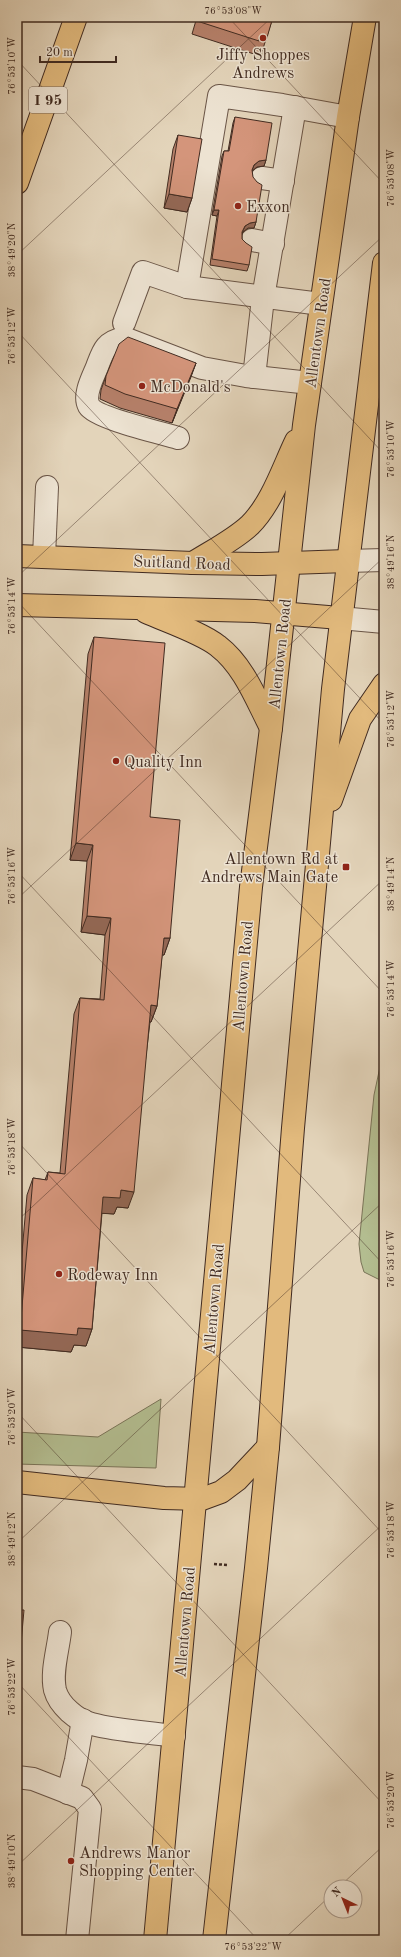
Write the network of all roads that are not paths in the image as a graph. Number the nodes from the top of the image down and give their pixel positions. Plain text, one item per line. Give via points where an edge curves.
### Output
1 (76, 17) edge
2 (366, 17) edge
3 (295, 108) junction
4 (348, 117) junction
5 (262, 178) dead end
6 (283, 181) junction
7 (17, 182) edge
8 (384, 263) edge
9 (187, 287) junction
10 (380, 287) junction
11 (263, 298) junction
12 (321, 304) junction
13 (384, 318) edge
14 (124, 323) dead end
15 (250, 376) junction
16 (310, 383) junction
17 (304, 425) junction
18 (178, 438) dead end
19 (47, 487) dead end
20 (17, 556) edge
21 (44, 557) junction
22 (384, 560) edge
23 (347, 561) junction
24 (193, 563) junction
25 (289, 563) junction
26 (17, 605) edge
27 (138, 608) junction
28 (284, 613) junction
29 (340, 618) junction
30 (384, 622) edge
31 (384, 684) edge
32 (271, 728) junction
33 (320, 831) junction
34 (268, 1447) junction
35 (17, 1482) edge
36 (194, 1500) junction
37 (60, 1632) dead end
38 (83, 1720) junction
39 (174, 1736) junction
40 (17, 1777) edge
41 (68, 1793) junction
42 (77, 1940) edge
43 (156, 1940) edge
44 (214, 1940) edge

1 - 7 main road, I 95
2 - 4 main road, Allentown Road
3 - 4 street
3 - 6 street
3 - 9 street via 219,96 216,172 206,232
4 - 12 main road, Allentown Road
5 - 6 street
6 - 11 street via 262,242
8 - 10 main road
9 - 11 street
9 - 14 street via 143,272
10 - 13 main road
10 - 23 main road
11 - 12 street
11 - 15 street
12 - 16 main road, Allentown Road
15 - 16 street
15 - 18 street via 202,368 124,338 114,340 106,346 87,397 89,406 113,418
16 - 17 main road, Allentown Road
17 - 24 main road via 259,515 250,525
17 - 25 main road, Allentown Road
19 - 21 street
20 - 21 main road, Suitland Road
21 - 24 main road, Suitland Road
22 - 23 street
23 - 25 main road, Suitland Road
23 - 29 main road
24 - 25 main road, Suitland Road
25 - 28 main road, Allentown Road
26 - 27 main road
27 - 28 main road
27 - 32 main road via 205,638 230,656 240,668
28 - 29 main road
28 - 32 main road, Allentown Road
29 - 30 street
29 - 33 main road
31 - 33 main road via 360,719
32 - 36 main road, Allentown Road via 250,895
33 - 34 main road
34 - 36 main road via 241,1476 221,1492
34 - 44 main road
35 - 36 main road
36 - 39 main road, Allentown Road
37 - 38 street via 54,1679 56,1691 61,1702
38 - 39 street via 91,1724
38 - 41 street
39 - 43 main road, Allentown Road
40 - 41 street via 33,1779
41 - 42 street via 82,1798 90,1809

